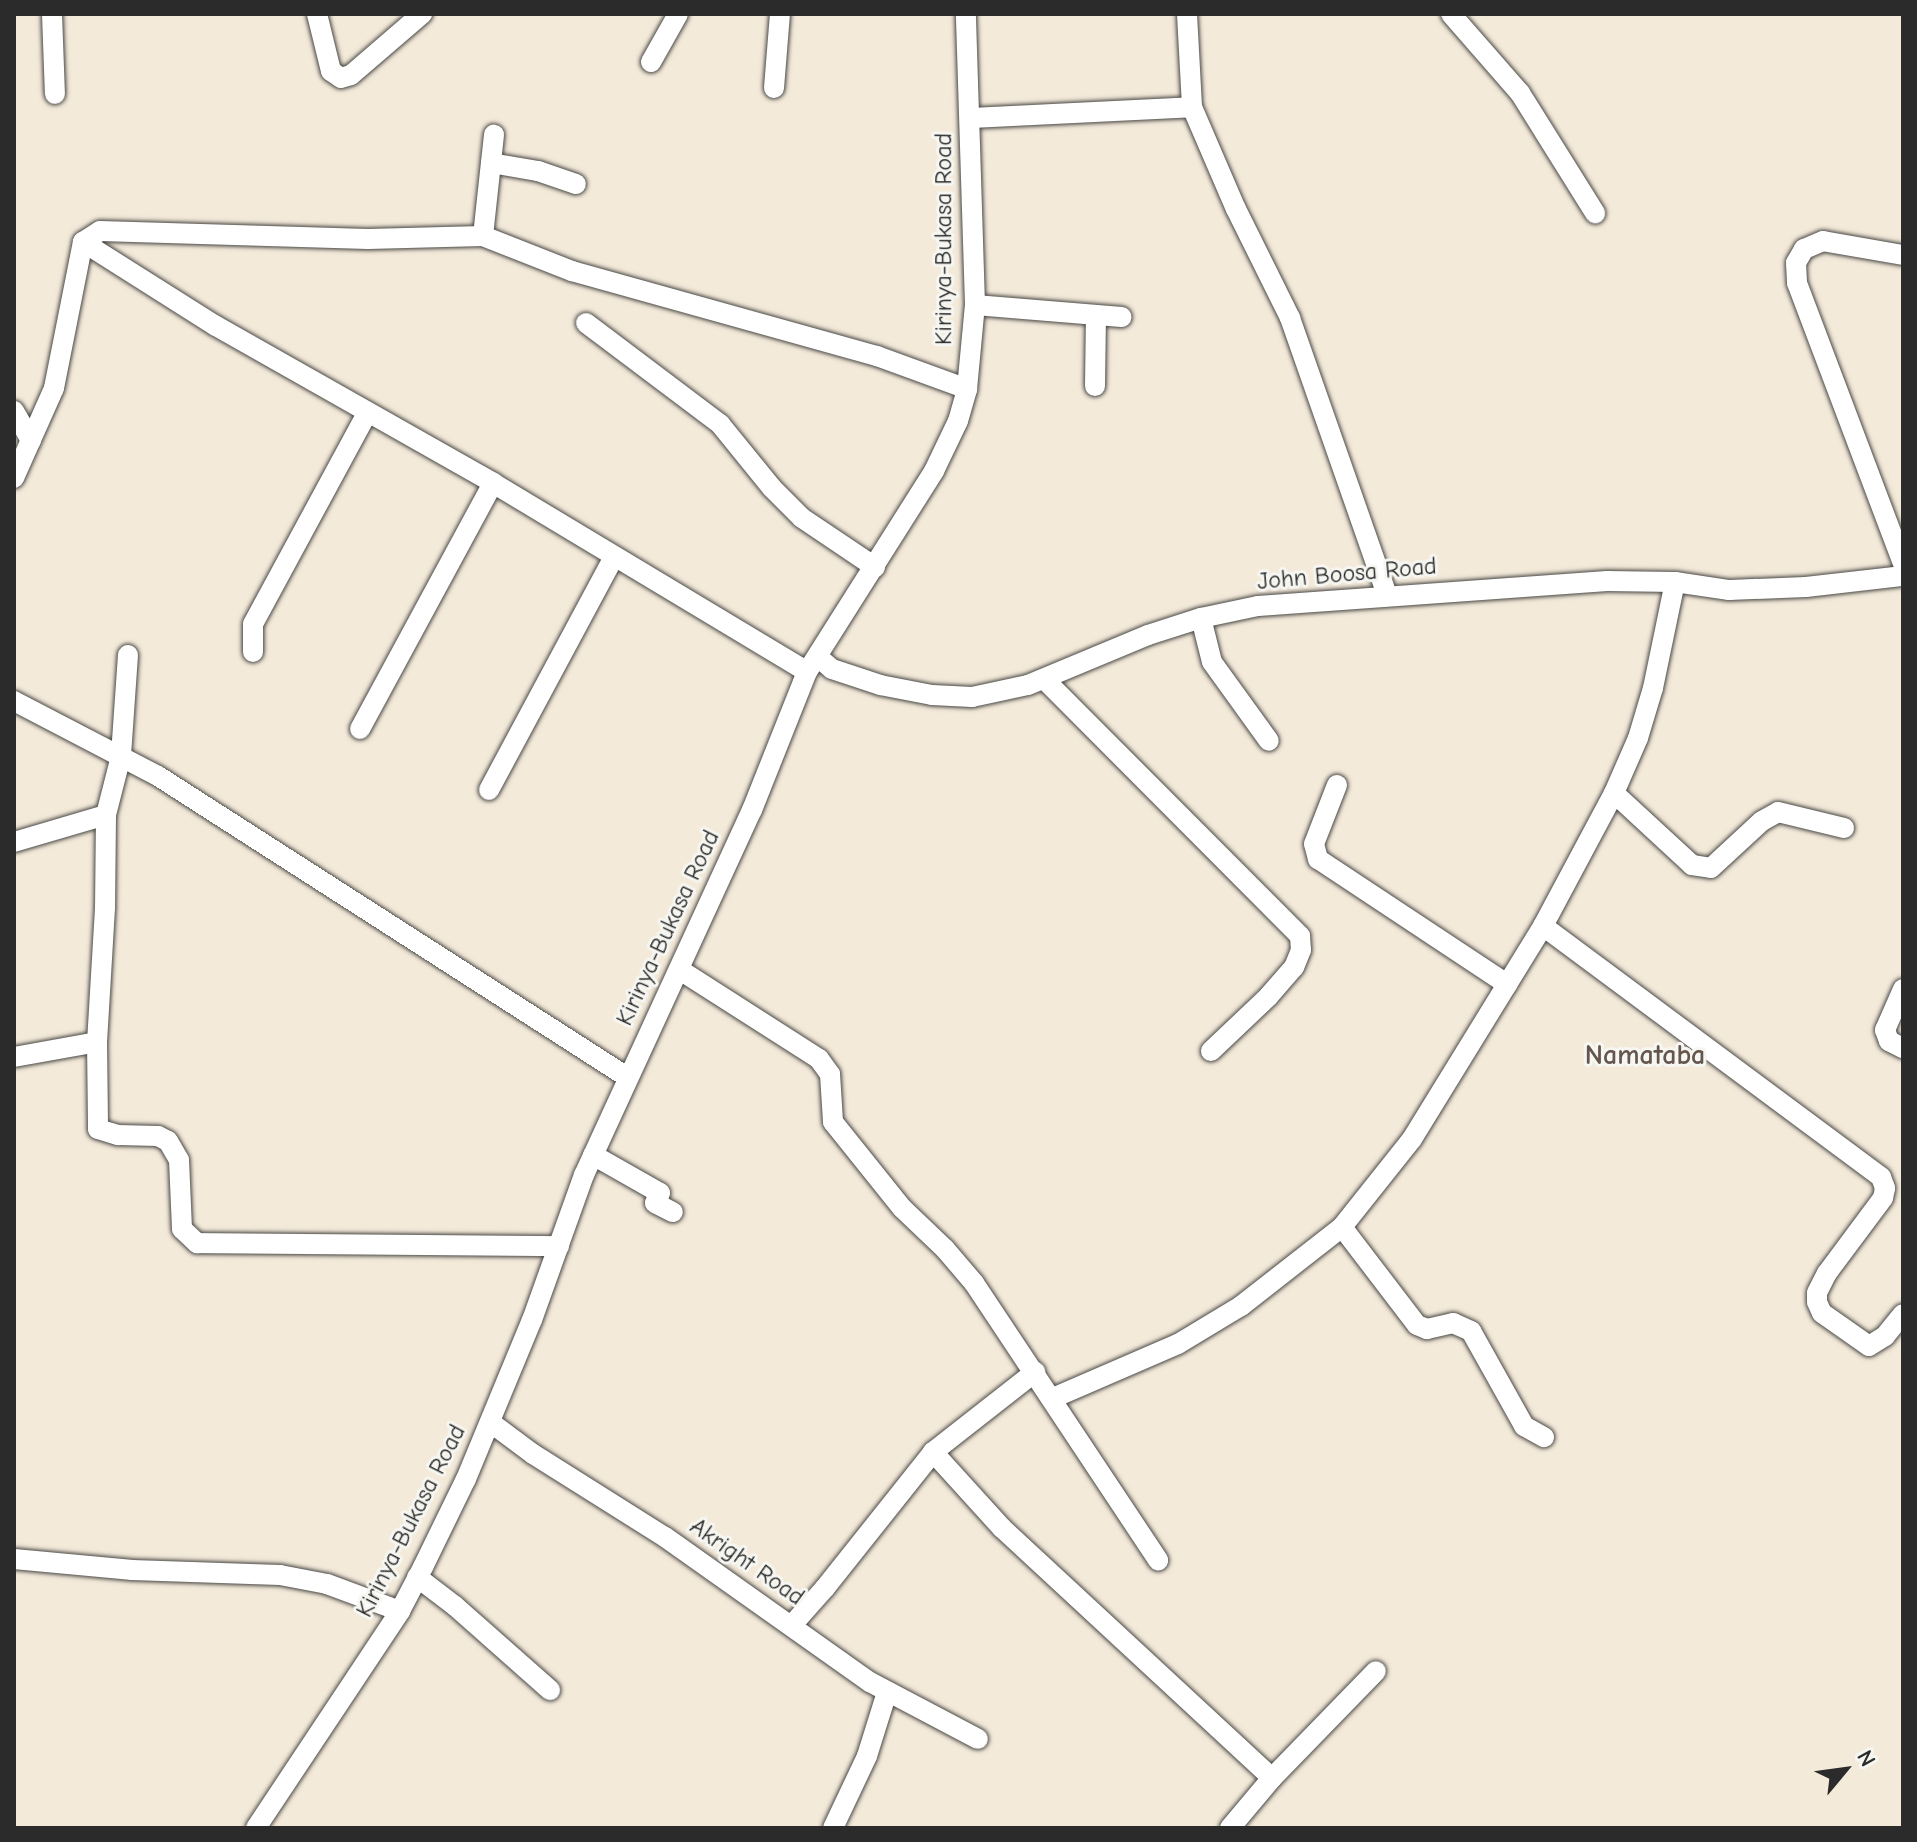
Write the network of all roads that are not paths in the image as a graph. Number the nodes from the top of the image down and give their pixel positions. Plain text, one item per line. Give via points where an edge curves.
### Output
1 (52, 14) edge
2 (317, 14) edge
3 (422, 14) edge
4 (678, 14) edge
5 (780, 14) edge
6 (966, 14) edge
7 (1187, 14) edge
8 (1451, 14) edge
9 (651, 62) dead end
10 (774, 88) dead end
11 (55, 94) dead end
12 (1192, 107) junction
13 (971, 118) junction
14 (494, 135) dead end
15 (491, 163) junction
16 (576, 184) dead end
17 (1595, 213) dead end
18 (490, 233) junction
19 (83, 242) junction
20 (1903, 255) edge
21 (975, 305) junction
22 (1096, 315) junction
23 (1122, 317) dead end
24 (586, 323) dead end
25 (330, 380) dead end
26 (970, 382) junction
27 (1095, 386) dead end
28 (14, 411) edge
29 (367, 413) junction
30 (31, 441) junction
31 (14, 478) edge
32 (493, 483) junction
33 (614, 557) junction
34 (1903, 563) edge
35 (875, 567) junction
36 (1903, 576) edge
37 (1477, 582) dead end
38 (1675, 582) junction
39 (1387, 595) junction
40 (1201, 618) junction
41 (253, 652) dead end
42 (128, 655) dead end
43 (814, 662) junction
44 (1044, 679) junction
45 (14, 701) edge
46 (360, 729) dead end
47 (1269, 741) dead end
48 (121, 756) junction
49 (1337, 785) dead end
50 (489, 790) dead end
51 (1614, 793) junction
52 (106, 815) junction
53 (1844, 828) dead end
54 (14, 842) edge
55 (1543, 926) junction
56 (680, 970) junction
57 (1507, 984) junction
58 (1903, 989) edge
59 (97, 1042) junction
60 (1903, 1048) edge
61 (1211, 1051) dead end
62 (14, 1057) edge
63 (627, 1077) junction
64 (593, 1155) junction
65 (673, 1212) dead end
66 (1342, 1227) junction
67 (559, 1246) junction
68 (1903, 1314) edge
69 (1035, 1372) junction
70 (1053, 1398) junction
71 (490, 1422) junction
72 (1544, 1437) dead end
73 (933, 1452) junction
74 (14, 1559) edge
75 (1158, 1560) dead end
76 (417, 1577) junction
77 (400, 1611) junction
78 (792, 1625) junction
79 (1376, 1671) dead end
80 (550, 1690) dead end
81 (887, 1692) junction
82 (978, 1739) dead end
83 (1272, 1778) junction
84 (267, 1824) edge
85 (833, 1828) edge
86 (1230, 1828) edge

1 - 11 street
2 - 3 street via 331,71 341,78
4 - 9 street
5 - 10 street
6 - 13 street, Kirinya-Bukasa Road
7 - 12 street
8 - 17 street via 1520,93
12 - 13 street
12 - 39 street via 1290,318
13 - 21 street, Kirinya-Bukasa Road
14 - 15 street
15 - 16 street
15 - 18 street
18 - 19 street via 368,239 100,231
18 - 26 street via 572,271
19 - 29 street
19 - 30 street via 54,388
20 - 34 street via 1823,241 1804,249 1796,263 1797,283
21 - 22 street
21 - 26 street, Kirinya-Bukasa Road
22 - 23 street
22 - 27 street
24 - 35 street via 720,424 795,512
25 - 43 street
26 - 35 street, Kirinya-Bukasa Road via 946,450
28 - 30 street
29 - 32 street
29 - 41 street via 253,624
30 - 31 street
32 - 33 street
32 - 46 street
33 - 43 street
33 - 50 street
35 - 43 street, Kirinya-Bukasa Road
36 - 38 street, John Boosa Road via 1729,590
37 - 43 street, John Boosa Road via 1294,597 1177,614 1035,676 997,687 963,691
38 - 39 street, John Boosa Road via 1607,581
38 - 51 street via 1653,688
39 - 40 street, John Boosa Road via 1258,606
40 - 44 street, John Boosa Road
40 - 47 street via 1212,662
42 - 48 street
43 - 44 street, John Boosa Road via 880,685 932,695 1000,694
43 - 56 street, Kirinya-Bukasa Road
44 - 61 street via 1300,936 1294,967
45 - 48 street
48 - 52 street
48 - 63 street via 404,930
49 - 57 street via 1314,844 1318,859
51 - 53 street via 1692,865 1711,868 1778,812
51 - 55 street
52 - 54 street
52 - 59 street
55 - 57 street
55 - 68 street via 1881,1177 1883,1198 1827,1273 1817,1302 1822,1313 1869,1346
56 - 63 street, Kirinya-Bukasa Road
56 - 69 street via 819,1059 830,1074 833,1122 902,1208 974,1283
57 - 66 street via 1412,1139
58 - 60 street via 1885,1030 1889,1041
59 - 62 street
59 - 67 street via 95,1124 105,1133 168,1141 179,1160 182,1229 197,1243
63 - 64 street, Kirinya-Bukasa Road
64 - 65 street via 660,1193 655,1203
64 - 67 street, Kirinya-Bukasa Road
66 - 70 street via 1241,1306 1178,1344
66 - 72 street via 1417,1325 1427,1329 1453,1323 1471,1331 1516,1415 1530,1432
67 - 71 street, Kirinya-Bukasa Road
69 - 70 street
69 - 73 street
70 - 75 street
71 - 76 street, Kirinya-Bukasa Road
71 - 78 street, Akright Road
73 - 78 street
73 - 83 street via 1002,1528
74 - 77 street via 280,1575 327,1584
76 - 77 street, Kirinya-Bukasa Road
76 - 80 street
77 - 84 street, Kirinya-Bukasa Road
78 - 81 street, Akright Road
79 - 83 street
81 - 82 street, Akright Road
81 - 85 street via 867,1756
83 - 86 street

